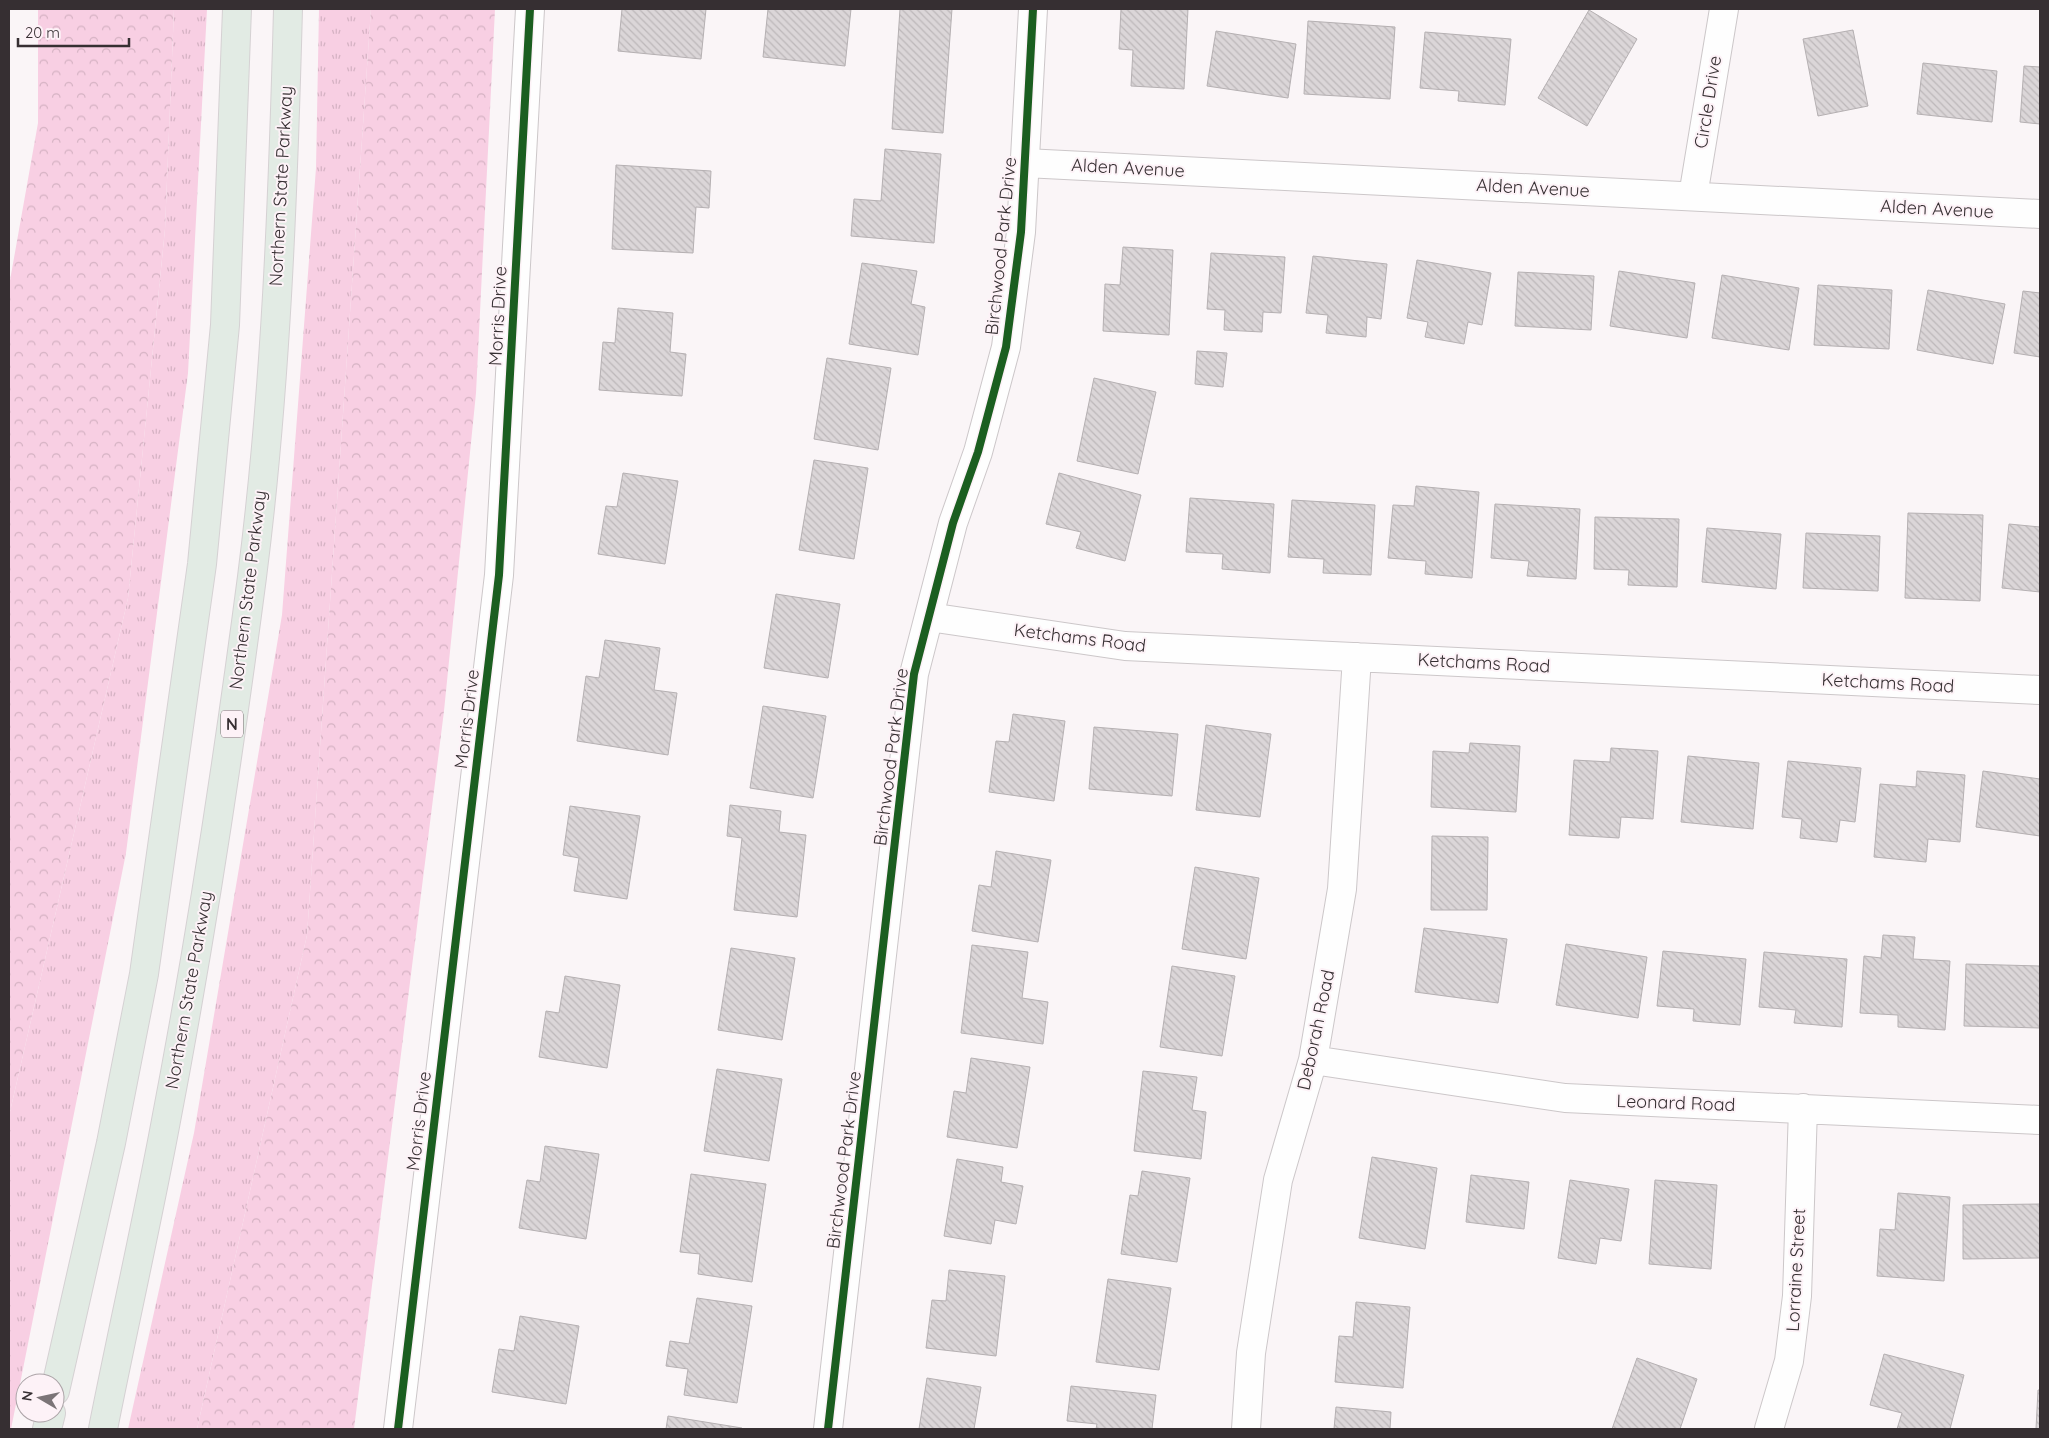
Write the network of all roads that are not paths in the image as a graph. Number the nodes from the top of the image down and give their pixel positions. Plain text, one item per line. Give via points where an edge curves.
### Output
1 (237, 9) edge
2 (288, 9) edge
3 (530, 9) edge
4 (1034, 9) edge
5 (1724, 9) edge
6 (1025, 163) junction
7 (1693, 196) junction
8 (2040, 214) edge
9 (928, 617) junction
10 (1357, 657) junction
11 (2040, 690) edge
12 (1313, 1060) junction
13 (1802, 1108) junction
14 (2040, 1120) edge
15 (59, 1373) edge
16 (103, 1429) edge
17 (398, 1429) edge
18 (828, 1429) edge
19 (1246, 1429) edge
20 (1769, 1429) edge

1 - 15 highway via 225,325 202,564 144,974 111,1144
2 - 16 highway, Northern State Parkway / N via 271,376 252,573 198,944 165,1128
3 - 17 street, Morris Drive via 499,575
4 - 6 street, Birchwood Park Drive
5 - 7 street, Circle Drive
6 - 7 street, Alden Avenue
6 - 9 street, Birchwood Park Drive via 1021,232 1006,346
7 - 8 street, Alden Avenue
9 - 10 street, Ketchams Road via 1125,646
9 - 18 street, Birchwood Park Drive via 914,674
10 - 11 street, Ketchams Road
10 - 12 street, Deborah Road via 1342,889
12 - 13 street, Leonard Road via 1565,1098
12 - 19 street, Deborah Road via 1278,1180 1251,1353
13 - 14 street, Leonard Road
13 - 20 street, Lorraine Street via 1797,1296 1789,1361

